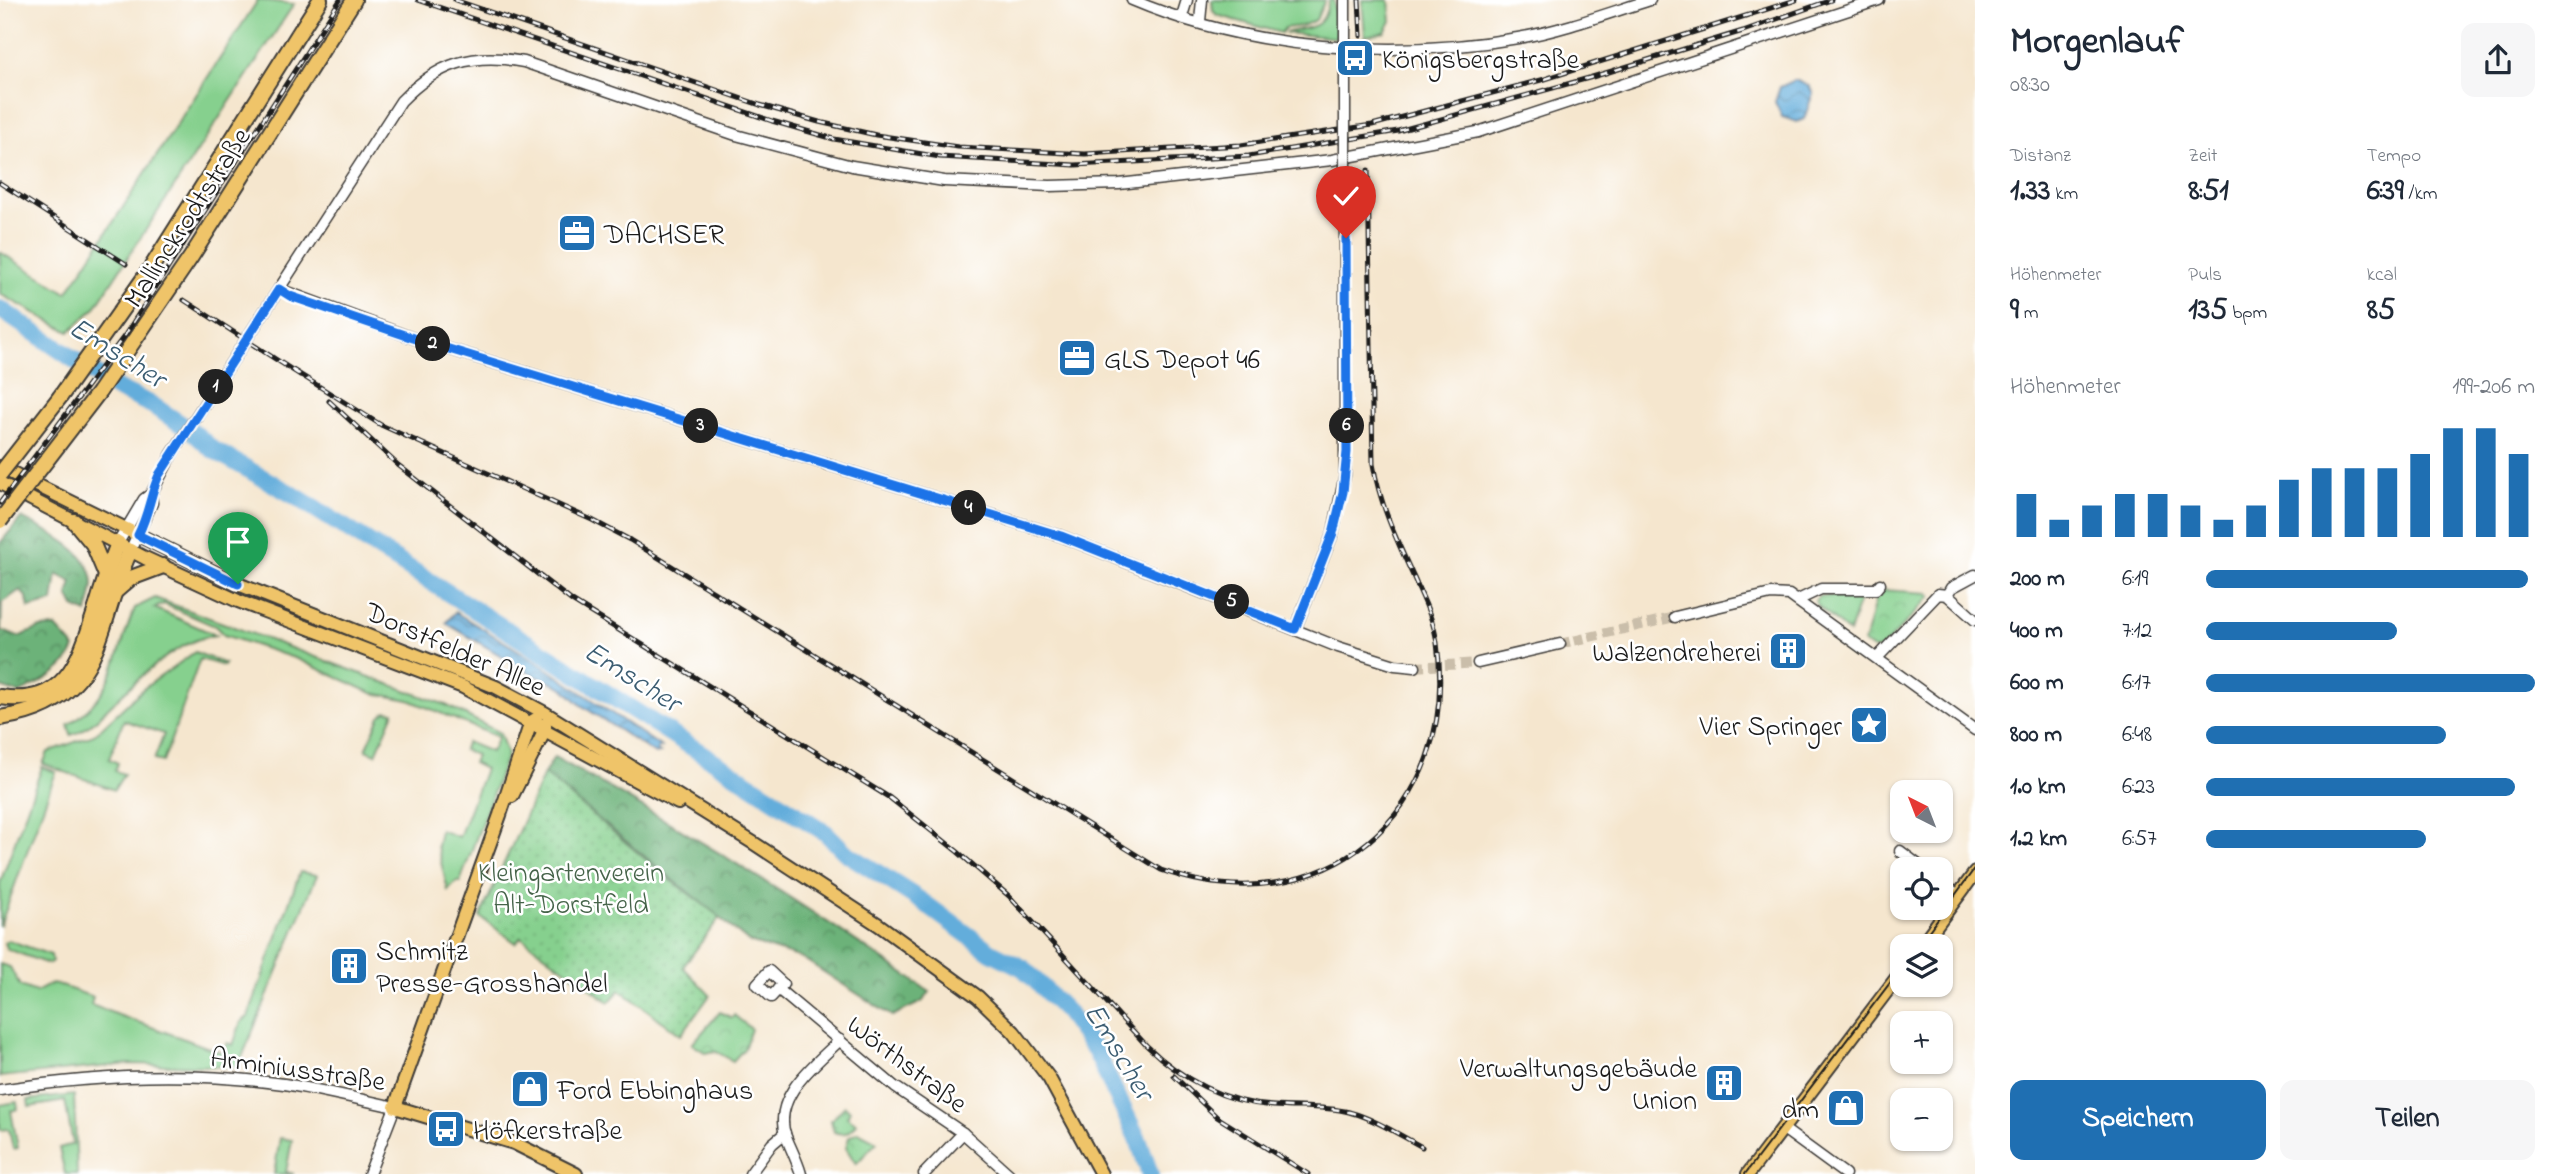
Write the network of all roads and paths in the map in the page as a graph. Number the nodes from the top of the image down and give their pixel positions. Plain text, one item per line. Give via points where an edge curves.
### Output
1 (320, 0) edge
2 (354, 0) edge
3 (1132, 0) edge
4 (1187, 0) edge
5 (1202, 0) edge
6 (1345, 0) edge
7 (1650, 0) edge
8 (1879, 0) edge
9 (1637, 2) edge
10 (1182, 16) junction
11 (1200, 21) junction
12 (279, 289) junction
13 (0, 467) edge
14 (0, 474) edge
15 (0, 483) edge
16 (151, 494) junction
17 (0, 521) edge
18 (74, 521) junction
19 (126, 527) junction
20 (138, 535) junction
21 (124, 547) junction
22 (163, 566) junction
23 (106, 575) junction
24 (1975, 575) edge
25 (1880, 584) dead end
26 (115, 592) junction
27 (1947, 595) junction
28 (1798, 600) junction
29 (1675, 617) tunnel mouth
30 (1975, 620) edge
31 (1295, 629) junction
32 (1560, 644) tunnel mouth
33 (1877, 658) junction
34 (1478, 663) tunnel mouth
35 (1415, 667) tunnel mouth
36 (0, 697) edge
37 (545, 713) junction
38 (0, 718) edge
39 (531, 722) junction
40 (545, 730) junction
41 (1975, 730) edge
42 (500, 816) junction
43 (752, 842) junction
44 (1900, 851) dead end
45 (1908, 857) edge
46 (1975, 873) edge
47 (1953, 891) edge
48 (1958, 895) junction
49 (1930, 934) edge
50 (1890, 987) edge
51 (778, 989) dead end
52 (839, 1040) junction
53 (0, 1090) edge
54 (395, 1107) junction
55 (1782, 1128) junction
56 (785, 1133) junction
57 (963, 1133) junction
58 (369, 1174) edge
59 (576, 1174) edge
60 (750, 1174) edge
61 (801, 1174) edge
62 (924, 1174) edge
63 (1009, 1174) edge
64 (1101, 1174) edge
65 (1748, 1174) edge
66 (1845, 1174) edge

1 - 14 highway, Mallinckrodtstraße, bridge via 113,324
2 - 17 highway, Mallinckrodtstraße, bridge via 137,337
3 - 10 street
4 - 10 street
5 - 11 street
6 - 31 street, bridge via 1345,475 1333,533
7 - 9 street
8 - 12 street via 1478,132 1332,160 1119,184 1010,185 891,173 770,146 524,62 503,58 458,62 420,82 401,102
9 - 11 street via 1538,33 1444,46 1304,47
10 - 11 street
12 - 16 street
12 - 31 street via 413,338 1061,536
13 - 19 main road, Dorstfelder Allee
15 - 18 main road, Dorstfelder Allee
16 - 19 street
16 - 20 street via 152,503
18 - 21 main road, Dorstfelder Allee
18 - 23 highway via 93,544
19 - 20 main road, Dorstfelder Allee
19 - 21 street
20 - 21 street
20 - 37 main road, Dorstfelder Allee via 238,584 473,677
21 - 22 main road, Dorstfelder Allee
21 - 23 highway
21 - 26 highway
22 - 26 highway via 131,578
22 - 39 main road, Dorstfelder Allee via 276,617 435,675
23 - 36 highway via 85,647 67,676 44,694 20,700
24 - 27 street
25 - 28 street via 1876,589 1821,589
26 - 38 highway via 95,652 76,684 42,709
27 - 30 street
27 - 33 street via 1938,594
28 - 29 street via 1771,594
28 - 33 street
31 - 35 street via 1370,658
32 - 34 street
33 - 41 street
37 - 39 main road
37 - 40 main road
37 - 43 main road, Dorstfelder Allee
39 - 40 main road, Dorstfelder Allee
39 - 42 main road
40 - 42 main road
40 - 43 main road, Dorstfelder Allee
42 - 54 main road
43 - 64 main road, Dorstfelder Allee via 978,997 1014,1032 1049,1078
44 - 45 street
46 - 48 main road
47 - 48 street
48 - 49 main road
50 - 55 main road
51 - 52 street, Wörthstraße
52 - 56 street via 795,1087 783,1114
52 - 57 street, Wörthstraße via 895,1087
53 - 54 street, Arminiusstraße via 114,1077 207,1078 284,1084
54 - 58 street
54 - 59 main road, Arminiusstraße via 514,1143
55 - 65 main road
55 - 66 street
56 - 60 street
56 - 61 street
57 - 62 street
57 - 63 street, Wörthstraße

